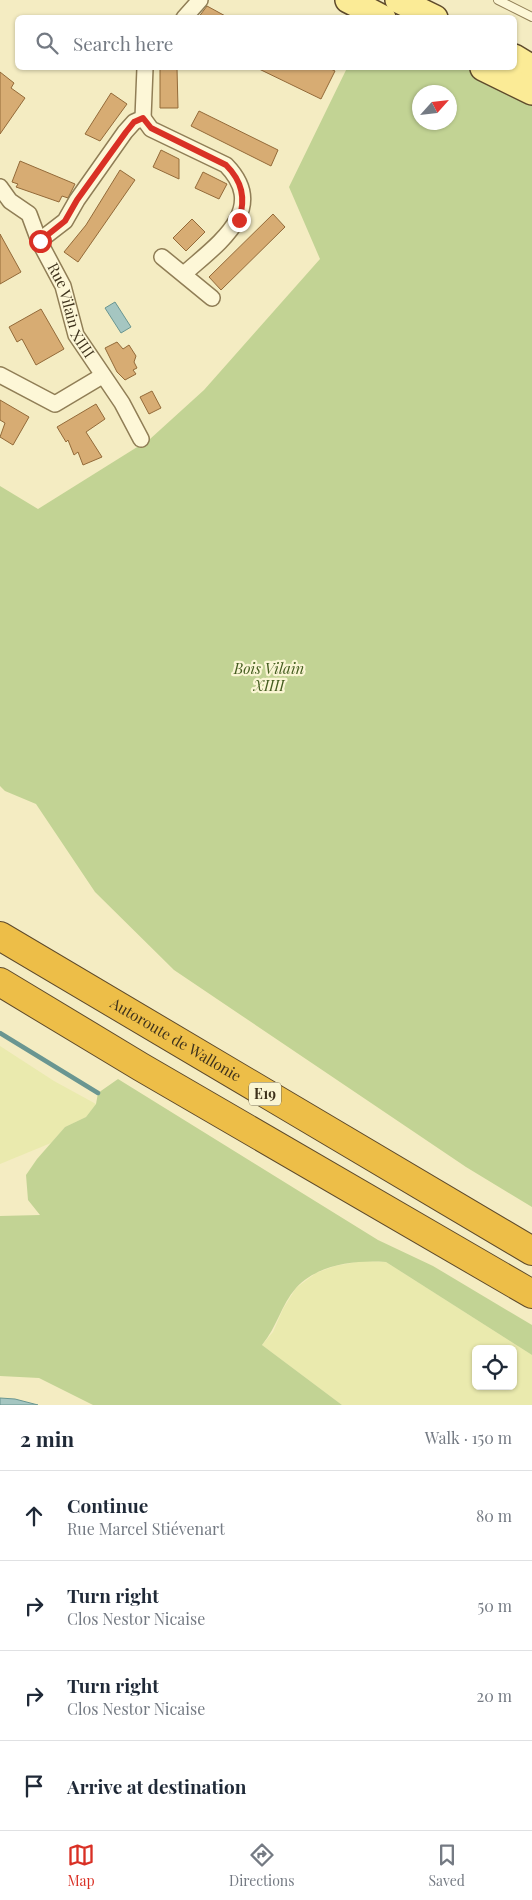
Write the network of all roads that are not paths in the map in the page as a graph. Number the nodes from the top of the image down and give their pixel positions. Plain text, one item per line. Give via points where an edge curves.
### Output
1 (200, 0) edge
2 (348, 0) edge
3 (398, 0) edge
4 (498, 0) edge
5 (187, 15) edge
6 (377, 15) edge
7 (429, 15) edge
8 (532, 17) edge
9 (145, 70) edge
10 (143, 118) junction
11 (0, 186) edge
12 (40, 241) junction
13 (162, 257) dead end
14 (184, 274) junction
15 (212, 298) dead end
16 (0, 375) edge
17 (102, 376) junction
18 (141, 439) dead end
19 (0, 936) edge
20 (0, 982) edge
21 (532, 1251) edge
22 (492, 1270) junction
23 (532, 1294) edge
24 (532, 1309) edge

1 - 5 street
2 - 6 main road
3 - 7 main road
4 - 8 lane
9 - 10 street
10 - 12 street via 134,122 126,132 65,221
10 - 14 street via 151,128 226,165 240,186 243,207 239,220
11 - 12 street, Rue Vilain XIIII via 10,201 29,214
12 - 17 street, Rue Vilain XIIII via 63,286 76,335
13 - 14 street
14 - 15 street
16 - 17 street via 55,404
17 - 18 street, Rue Vilain XIIII via 122,403
19 - 21 highway, Autoroute de Wallonie / E19
20 - 22 highway, E19
22 - 23 highway, E19
22 - 24 highway

